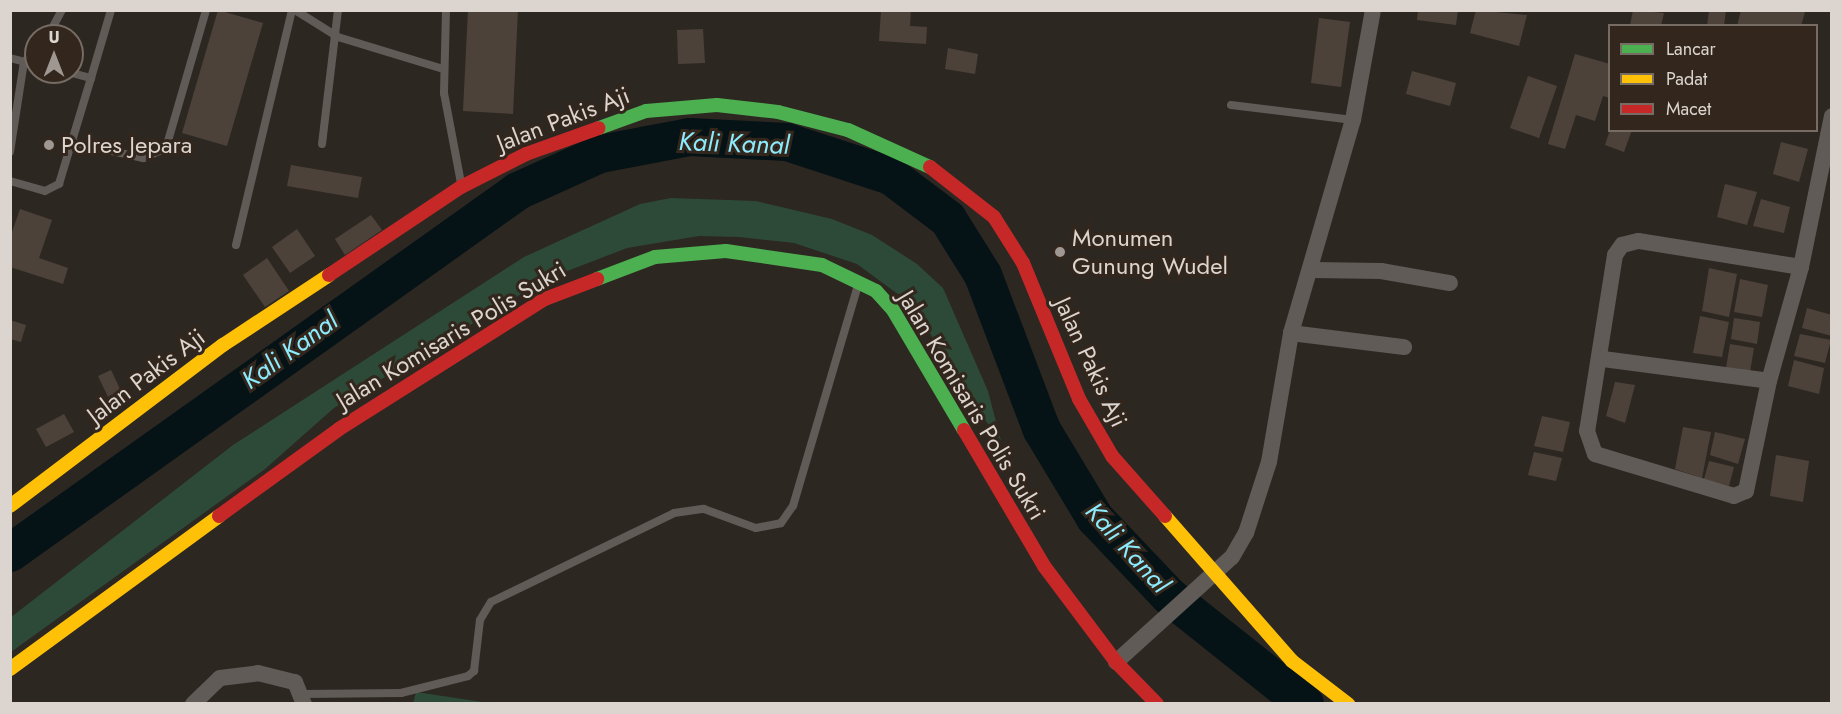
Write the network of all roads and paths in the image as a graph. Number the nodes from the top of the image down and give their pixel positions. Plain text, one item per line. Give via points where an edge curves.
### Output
1 (62, 10) edge
2 (111, 10) edge
3 (206, 10) edge
4 (294, 10) edge
5 (338, 10) edge
6 (446, 10) edge
7 (1373, 10) edge
8 (54, 24) edge
9 (338, 37) junction
10 (10, 58) edge
11 (24, 62) joint
12 (443, 69) junction
13 (84, 76) edge
14 (91, 78) junction
15 (1231, 105) dead end
16 (1832, 116) edge
17 (1353, 120) junction
18 (72, 141) junction
19 (322, 144) dead end
20 (10, 152) edge
21 (10, 181) edge
22 (461, 187) junction
23 (236, 245) dead end
24 (1801, 267) junction
25 (1314, 270) junction
26 (859, 279) junction
27 (1450, 283) dead end
28 (1292, 333) junction
29 (1404, 347) dead end
30 (1603, 359) junction
31 (1768, 381) junction
32 (10, 506) edge
33 (1217, 572) junction
34 (1116, 662) junction
35 (10, 669) edge
36 (303, 699) edge
37 (193, 704) edge
38 (1157, 704) edge
39 (1348, 704) edge

1 - 8 lane
2 - 14 lane
3 - 18 lane via 166,148 143,158
4 - 9 lane
4 - 23 lane
5 - 9 lane
6 - 12 lane
7 - 17 street
9 - 12 lane
9 - 19 lane
10 - 11 lane
11 - 20 lane
12 - 22 lane via 446,120
13 - 14 lane
14 - 18 lane
15 - 17 lane
16 - 24 street
17 - 25 street
18 - 21 lane via 56,188 45,191
22 - 32 street, Jalan Pakis Aji via 224,345
22 - 33 street, Jalan Pakis Aji via 585,130 646,111 698,106 808,120 848,130 927,165 975,198 1009,238 1079,399 1112,456
24 - 30 street via 1638,241 1622,245 1615,255
24 - 31 street
25 - 27 street via 1382,271
25 - 28 street
26 - 34 street, Jalan Komisaris Polis Sukri via 893,310 1044,566
26 - 35 street, Jalan Komisaris Polis Sukri via 822,265 726,251 655,257 587,279 546,299 339,429
26 - 36 lane via 793,506 781,523 756,528 704,509 674,513 491,602 480,620 474,671 468,676 401,693
28 - 29 street
28 - 33 street via 1257,506 1237,549
30 - 31 street
30 - 31 street via 1587,431 1595,454 1734,496 1746,491
33 - 34 street
33 - 39 street, Jalan Pakis Aji via 1292,661
34 - 38 street, Jalan Komisaris Polis Sukri
36 - 37 street via 295,682 234,674 206,687

